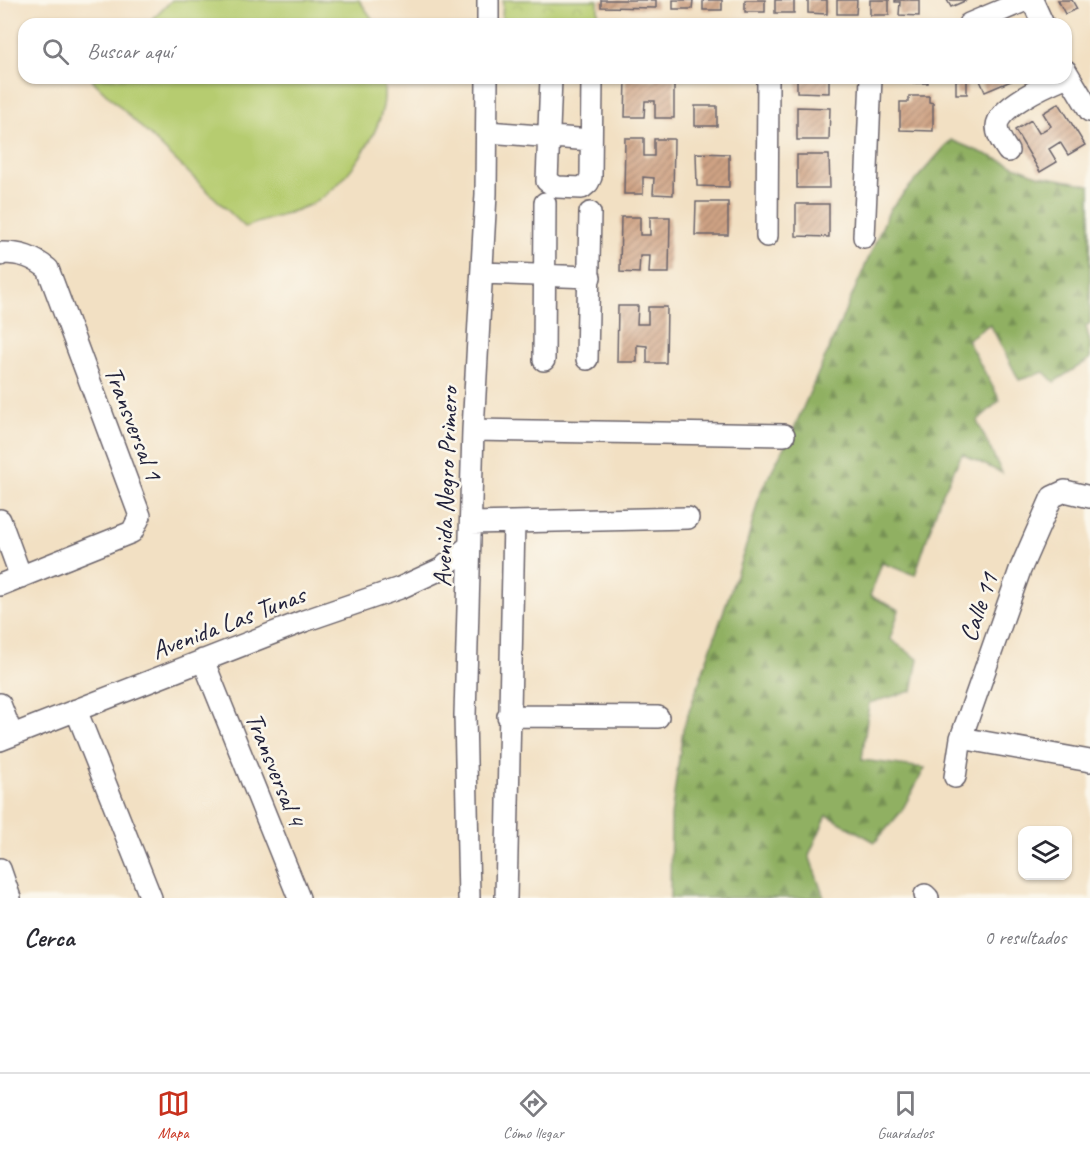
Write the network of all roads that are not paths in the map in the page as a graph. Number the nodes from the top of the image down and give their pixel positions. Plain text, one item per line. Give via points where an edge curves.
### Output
1 (1026, 0) edge
2 (1032, 0) edge
3 (983, 18) edge
4 (1040, 18) edge
5 (487, 84) edge
6 (551, 84) edge
7 (592, 84) edge
8 (768, 84) edge
9 (871, 84) edge
10 (1050, 84) edge
11 (1072, 84) edge
12 (1090, 111) edge
13 (487, 132) junction
14 (549, 137) junction
15 (591, 140) junction
16 (1008, 151) dead end
17 (545, 203) dead end
18 (590, 213) dead end
19 (767, 236) dead end
20 (864, 237) dead end
21 (0, 255) edge
22 (482, 273) junction
23 (544, 275) junction
24 (590, 277) junction
25 (587, 359) dead end
26 (544, 360) dead end
27 (473, 430) junction
28 (784, 435) dead end
29 (1090, 497) edge
30 (688, 518) dead end
31 (0, 520) edge
32 (514, 522) junction
33 (471, 523) junction
34 (469, 546) junction
35 (21, 577) junction
36 (0, 585) edge
37 (203, 660) junction
38 (0, 704) edge
39 (76, 710) junction
40 (508, 716) junction
41 (658, 717) dead end
42 (6, 737) edge
43 (961, 738) junction
44 (1090, 761) edge
45 (955, 777) dead end
46 (0, 869) edge
47 (10, 898) edge
48 (151, 898) edge
49 (299, 898) edge
50 (469, 898) edge
51 (506, 898) edge

1 - 3 street
2 - 4 street
5 - 13 street, Avenida Negro Primero
6 - 14 street
7 - 15 street
8 - 19 street
9 - 20 street
10 - 16 street via 1000,116 998,136
11 - 12 street
13 - 14 street
13 - 22 street, Avenida Negro Primero
14 - 15 street
14 - 15 street via 547,181 557,188 582,188 588,183
17 - 23 street
18 - 24 street
21 - 35 street, Transversal 1 via 19,253 48,269 140,516 132,531
22 - 23 street
22 - 27 street, Avenida Negro Primero
23 - 24 street
23 - 26 street
24 - 25 street
27 - 28 street
27 - 33 street, Avenida Negro Primero
29 - 43 street, Calle 11 via 1065,491 1052,497 1020,570
30 - 32 street
31 - 35 street
32 - 33 street
32 - 40 street
33 - 34 street, Avenida Negro Primero
34 - 37 street, Avenida Las Tunas via 441,569 400,588
34 - 50 street, Avenida Negro Primero via 465,715
35 - 36 street, Transversal 1
37 - 39 street, Avenida Las Tunas
37 - 49 street, Transversal 4
38 - 42 street
39 - 42 street, Avenida Las Tunas
39 - 48 street
40 - 41 street
40 - 51 street
43 - 44 street
43 - 45 street, Calle 11
46 - 47 street

